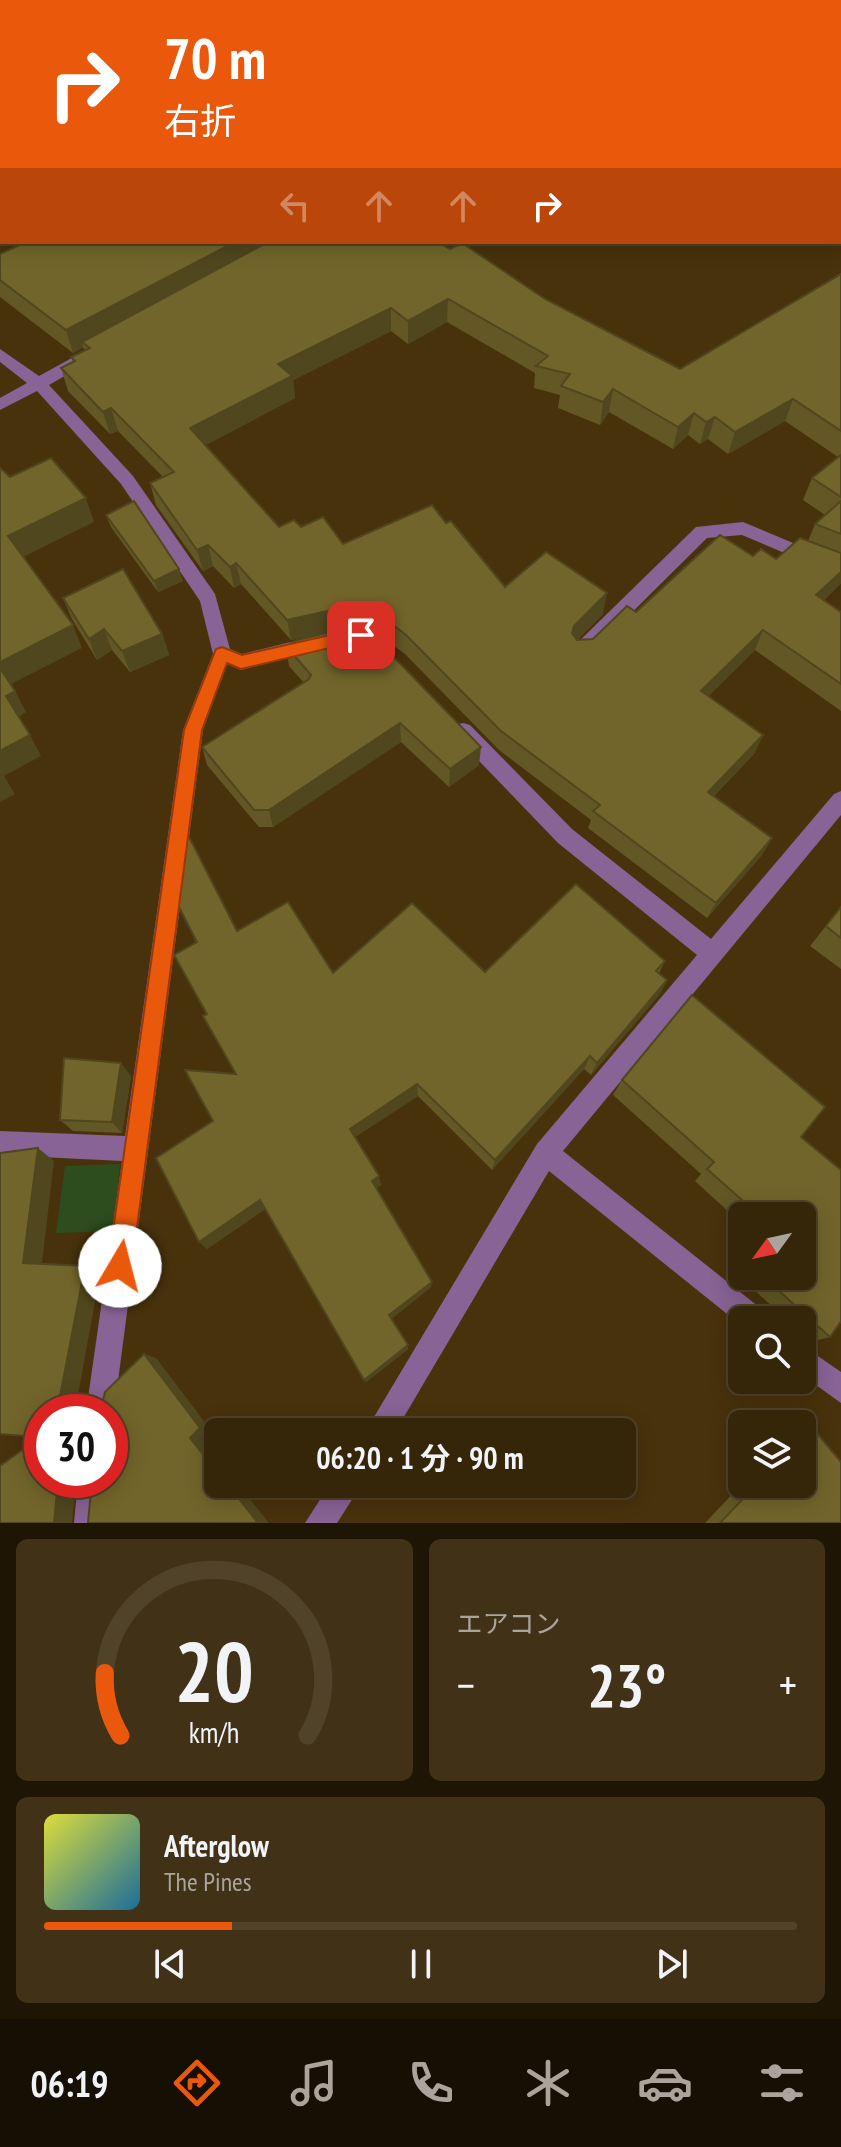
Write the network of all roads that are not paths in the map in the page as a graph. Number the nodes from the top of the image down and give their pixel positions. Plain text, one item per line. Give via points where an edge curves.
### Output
1 (103, 346) edge
2 (0, 354) edge
3 (40, 385) junction
4 (0, 405) edge
5 (841, 570) edge
6 (333, 640) edge
7 (580, 652) edge
8 (222, 654) junction
9 (448, 715) edge
10 (841, 800) edge
11 (713, 954) junction
12 (0, 1143) edge
13 (136, 1149) junction
14 (546, 1153) junction
15 (737, 1306) edge
16 (816, 1369) edge
17 (841, 1389) edge
18 (102, 1394) edge
19 (387, 1418) edge
20 (90, 1498) edge
21 (338, 1498) edge
22 (88, 1523) edge
23 (319, 1523) edge

1 - 3 street
2 - 3 street
3 - 4 street
3 - 8 street via 127,480 209,599
5 - 7 street via 743,528 702,532
6 - 8 street via 241,662
8 - 13 street via 193,730
9 - 11 street via 565,836
10 - 11 street
11 - 14 street
12 - 13 street
13 - 18 street
14 - 15 street
14 - 19 street
16 - 17 street
20 - 22 street
21 - 23 street

